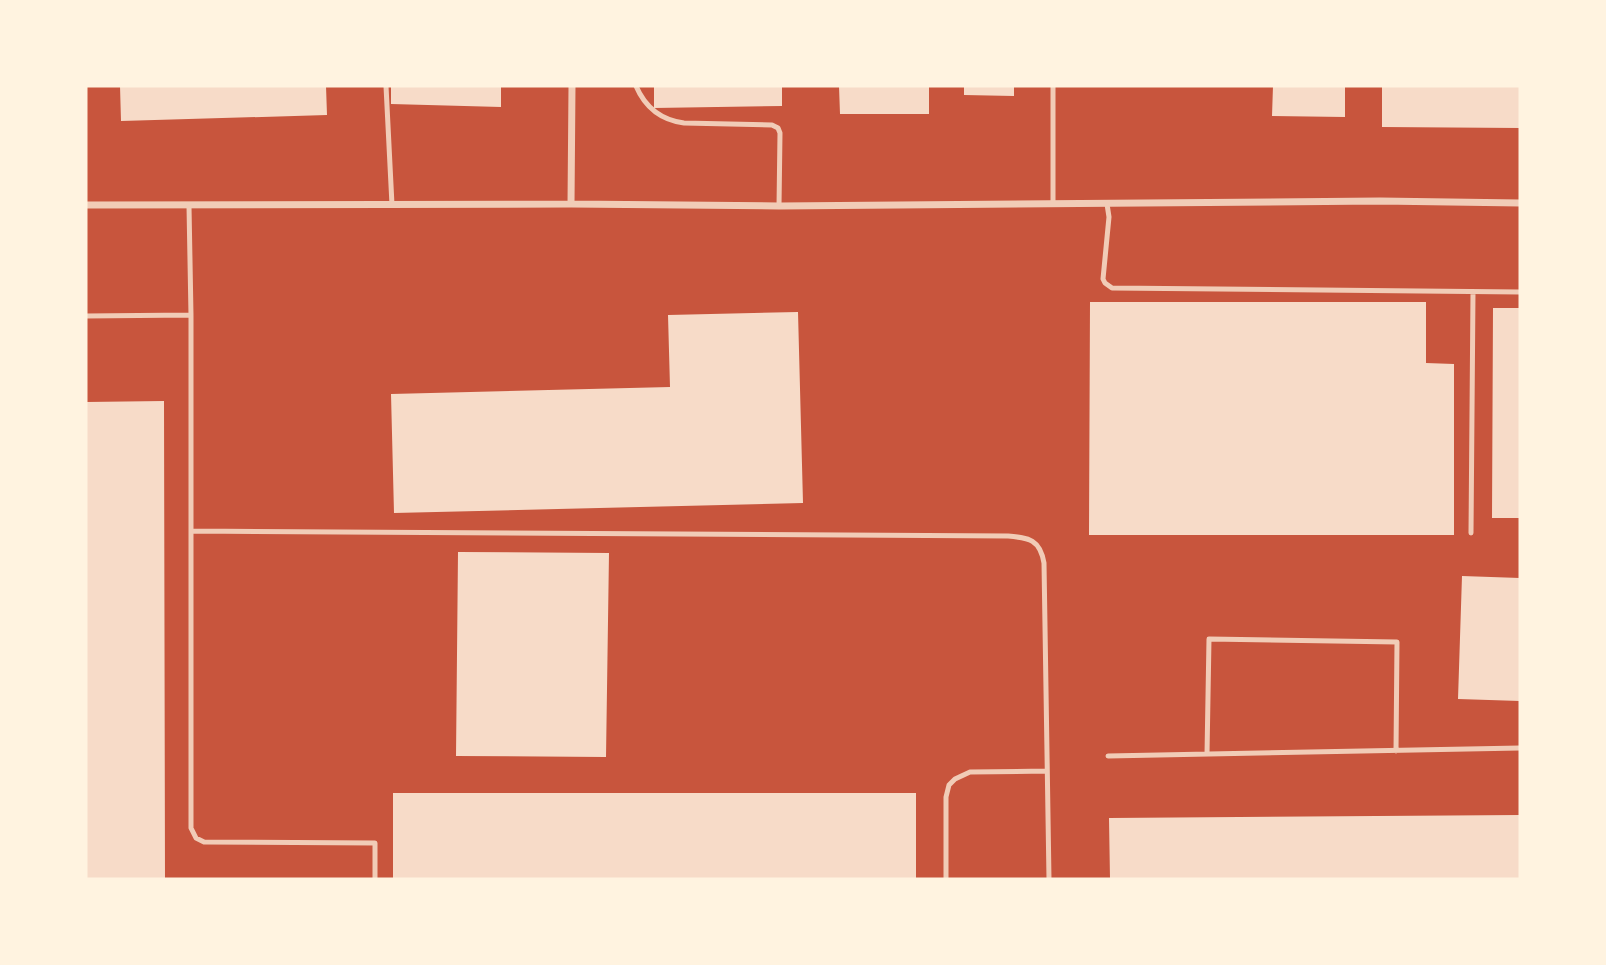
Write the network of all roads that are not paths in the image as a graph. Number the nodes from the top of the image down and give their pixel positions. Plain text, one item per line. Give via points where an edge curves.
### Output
1 (386, 86) edge
2 (572, 86) edge
3 (636, 86) edge
4 (1053, 86) edge
5 (1520, 203) edge
6 (571, 204) junction
7 (1053, 204) junction
8 (1107, 204) junction
9 (86, 205) edge
10 (392, 205) junction
11 (189, 206) junction
12 (779, 206) junction
13 (1474, 292) junction
14 (1520, 292) edge
15 (191, 315) junction
16 (86, 316) edge
17 (191, 531) junction
18 (1471, 533) dead end
19 (1520, 748) edge
20 (1396, 751) junction
21 (1207, 754) junction
22 (1108, 756) dead end
23 (1047, 772) junction
24 (375, 879) edge
25 (946, 879) edge
26 (1049, 879) edge

1 - 10 lane
2 - 6 street
3 - 12 lane via 641,99 670,121 778,128
4 - 7 lane
5 - 8 street
6 - 10 street
6 - 12 street
7 - 8 street
7 - 12 street
8 - 13 lane via 1103,279 1112,288
9 - 11 street
10 - 11 street
11 - 15 lane
13 - 14 lane
13 - 18 lane
15 - 16 lane
15 - 17 lane
17 - 23 lane via 1025,538 1038,546 1044,563
17 - 24 lane via 191,828 196,838 204,842 375,843
19 - 20 lane
20 - 21 lane
20 - 21 lane via 1397,642 1209,639
21 - 22 lane
23 - 25 lane via 970,772 949,785
23 - 26 lane

